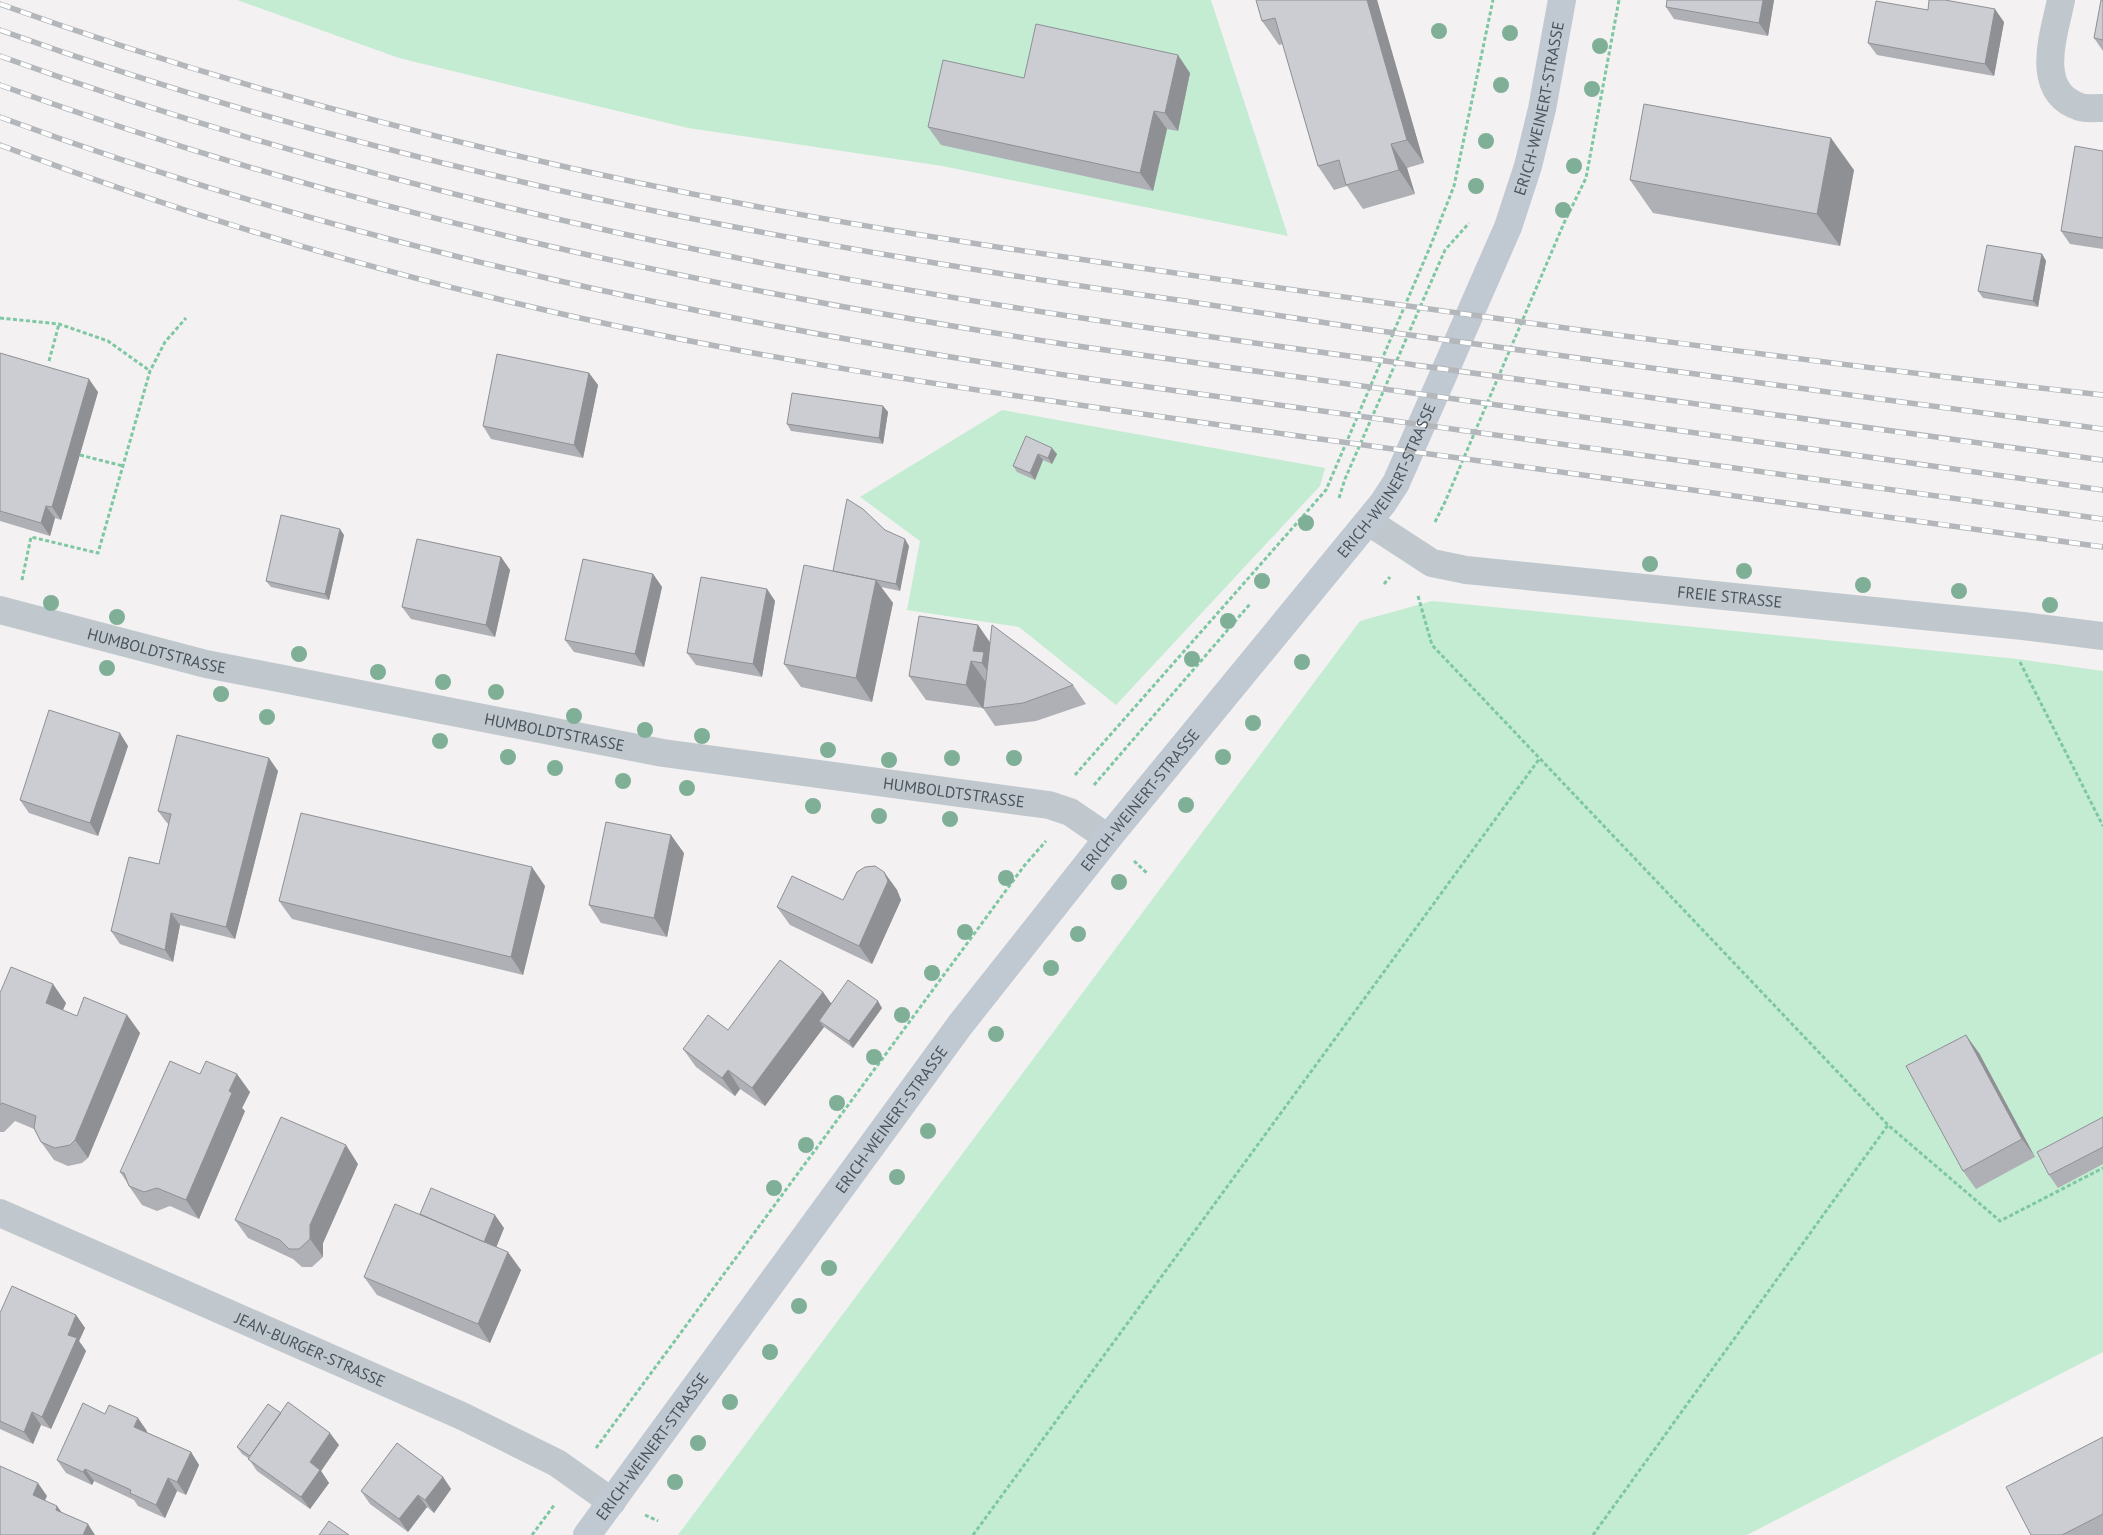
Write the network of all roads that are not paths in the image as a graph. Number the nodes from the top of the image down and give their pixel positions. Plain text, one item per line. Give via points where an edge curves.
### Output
1 (1562, 0) edge
2 (2060, 0) edge
3 (2103, 108) edge
4 (1369, 522) junction
5 (8, 613) edge
6 (2103, 636) edge
7 (1108, 838) junction
8 (0, 1213) edge
9 (612, 1502) junction
10 (587, 1535) edge

1 - 4 main road, ERICH-WEINERT-STRASSE via 1533,147 1508,227 1396,483
2 - 3 street via 2048,68 2057,92 2080,107
4 - 6 street, FREIE STRASSE via 1432,563 1466,570
4 - 7 main road, ERICH-WEINERT-STRASSE
5 - 7 street, HUMBOLDTSTRASSE via 206,664 663,752 1049,805 1070,812
7 - 9 main road, ERICH-WEINERT-STRASSE via 960,1025
8 - 9 street, JEAN-BURGER-STRASSE via 462,1416 557,1463
9 - 10 main road, ERICH-WEINERT-STRASSE

